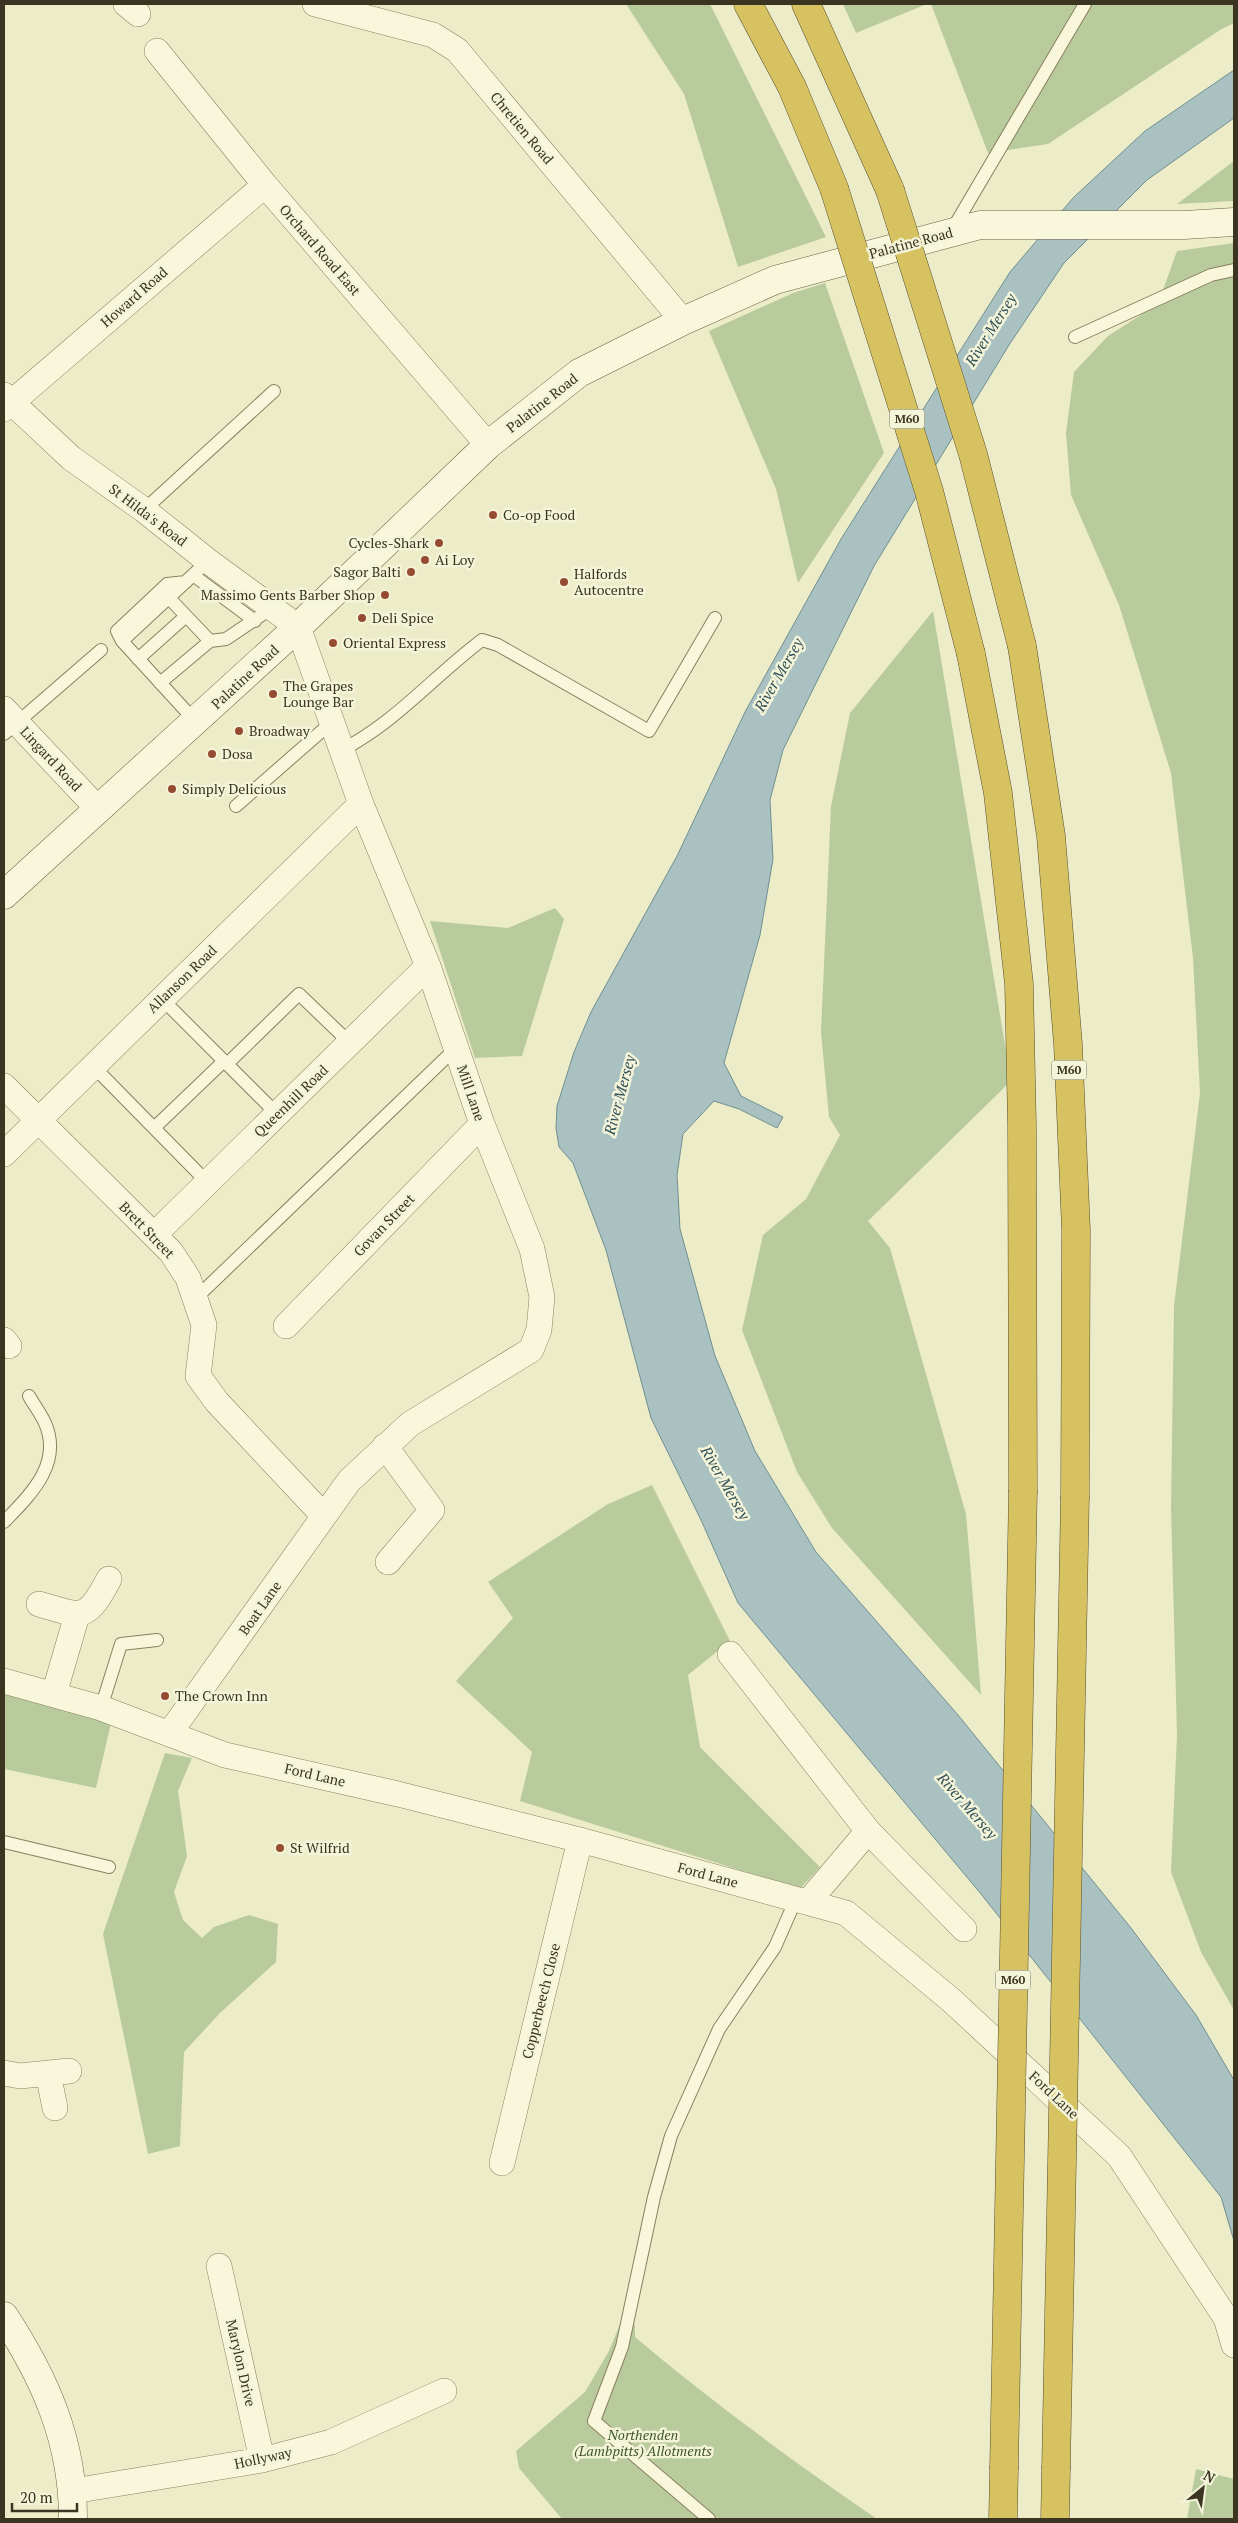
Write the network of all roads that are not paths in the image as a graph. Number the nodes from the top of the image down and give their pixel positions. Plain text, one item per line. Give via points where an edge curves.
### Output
1 (315, 4) edge
2 (748, 4) edge
3 (806, 4) edge
4 (1085, 4) edge
5 (156, 50) dead end
6 (264, 185) junction
7 (1234, 222) edge
8 (950, 233) junction
9 (1234, 270) edge
10 (683, 321) junction
11 (1075, 337) dead end
12 (274, 391) dead end
13 (6, 402) edge
14 (488, 446) junction
15 (144, 510) junction
16 (195, 573) junction
17 (169, 598) junction
18 (263, 614) junction
19 (186, 616) junction
20 (715, 618) dead end
21 (298, 627) junction
22 (122, 641) junction
23 (210, 641) junction
24 (101, 650) dead end
25 (138, 659) junction
26 (160, 683) junction
27 (8, 722) edge
28 (196, 722) junction
29 (332, 722) junction
30 (342, 750) junction
31 (361, 804) junction
32 (236, 806) dead end
33 (99, 810) junction
34 (4, 896) edge
35 (428, 966) junction
36 (162, 999) junction
37 (350, 1043) junction
38 (456, 1048) junction
39 (226, 1063) junction
40 (93, 1066) junction
41 (4, 1086) edge
42 (277, 1114) junction
43 (38, 1120) junction
44 (482, 1124) junction
45 (154, 1128) junction
46 (4, 1154) edge
47 (208, 1183) junction
48 (154, 1235) junction
49 (195, 1299) junction
50 (286, 1326) dead end
51 (29, 1396) dead end
52 (385, 1446) junction
53 (349, 1481) joint
54 (324, 1516) junction
55 (4, 1522) edge
56 (388, 1562) dead end
57 (109, 1580) dead end
58 (40, 1604) dead end
59 (77, 1615) junction
60 (157, 1640) dead end
61 (730, 1654) dead end
62 (4, 1681) edge
63 (54, 1694) junction
64 (101, 1708) junction
65 (169, 1734) junction
66 (868, 1831) junction
67 (580, 1840) junction
68 (4, 1842) edge
69 (109, 1867) dead end
70 (802, 1900) junction
71 (964, 1929) dead end
72 (4, 2073) edge
73 (55, 2108) dead end
74 (502, 2163) dead end
75 (219, 2266) dead end
76 (4, 2316) edge
77 (1234, 2345) edge
78 (444, 2391) dead end
79 (262, 2460) junction
80 (73, 2491) junction
81 (73, 2519) edge
82 (709, 2519) edge
83 (1004, 2519) edge
84 (1055, 2519) edge

1 - 10 street, Chretien Road via 433,35 457,50
2 - 83 highway, M60, bridge via 792,87 834,188 929,491 971,654 998,794 1019,984 1023,1490
3 - 84 highway, M60, bridge via 890,190 973,454 1022,646 1051,836 1068,1044 1076,1230 1075,1496
4 - 8 lane
5 - 6 street, Orchard Road East
6 - 13 street, Howard Road
6 - 14 street, Orchard Road East
7 - 8 main road, Palatine Road via 980,225
8 - 10 main road, Palatine Road via 775,280
9 - 11 lane via 1211,275
10 - 14 main road, Palatine Road via 580,373
12 - 15 lane
13 - 15 street, St Hilda's Road via 71,458
14 - 21 main road, Palatine Road
15 - 16 street, St Hilda's Road
16 - 17 lane
16 - 18 street, St Hilda's Road
16 - 22 lane via 167,584 126,622 117,631
17 - 19 lane
17 - 22 lane
18 - 21 street, St Hilda's Road
18 - 23 lane via 226,640
19 - 23 lane
19 - 25 lane
20 - 30 lane via 649,731 498,645 482,640 370,736
21 - 28 main road, Palatine Road
21 - 29 street, Mill Lane
22 - 25 lane
23 - 26 lane
24 - 27 lane
25 - 26 lane
26 - 28 lane
27 - 33 street, Lingard Road
28 - 33 main road, Palatine Road
29 - 30 street, Mill Lane
29 - 32 lane
30 - 31 street, Mill Lane
31 - 35 street, Mill Lane
31 - 36 street, Allanson Road
33 - 34 main road, Palatine Road
35 - 37 street, Queenhill Road
35 - 38 street, Mill Lane
36 - 39 lane
36 - 40 street, Allanson Road
37 - 39 lane via 299,994
37 - 42 street, Queenhill Road
38 - 44 street, Mill Lane
38 - 49 lane
39 - 42 lane
39 - 45 lane
40 - 43 street, Allanson Road
40 - 45 lane
41 - 43 street, Brett Street
42 - 47 street, Queenhill Road
43 - 46 street, Allanson Road
43 - 48 street, Brett Street
44 - 50 street, Govan Street
44 - 52 street, Mill Lane via 536,1265 542,1297 539,1330 531,1350 410,1424
45 - 47 lane
47 - 48 street, Queenhill Road
48 - 49 street, Brett Street via 171,1252 188,1278
49 - 54 street, Brett Street via 204,1325 198,1376 217,1402
51 - 55 lane via 45,1423 49,1440 48,1464 36,1488
52 - 53 street, Mill Lane
52 - 56 street via 432,1510
53 - 54 street, Boat Lane
54 - 65 street, Boat Lane
57 - 59 street via 92,1609
58 - 59 street
59 - 63 street
60 - 64 lane via 121,1644
61 - 66 street
62 - 63 street, Ford Lane
63 - 64 street, Ford Lane
64 - 65 street, Ford Lane
65 - 67 street, Ford Lane via 224,1755
66 - 70 street
66 - 71 street
67 - 70 street, Ford Lane
67 - 74 street, Copperbeech Close
68 - 69 lane
70 - 77 street, Ford Lane via 846,1913 952,2000 1119,2156 1226,2318
70 - 82 lane via 775,1947 719,2029 671,2136 654,2197 622,2347 594,2421
72 - 73 street via 20,2076 59,2072
75 - 79 street, Marylon Drive
76 - 80 main road via 43,2384 60,2427
78 - 79 street, Hollyway via 331,2442
79 - 80 street, Hollyway
80 - 81 main road

